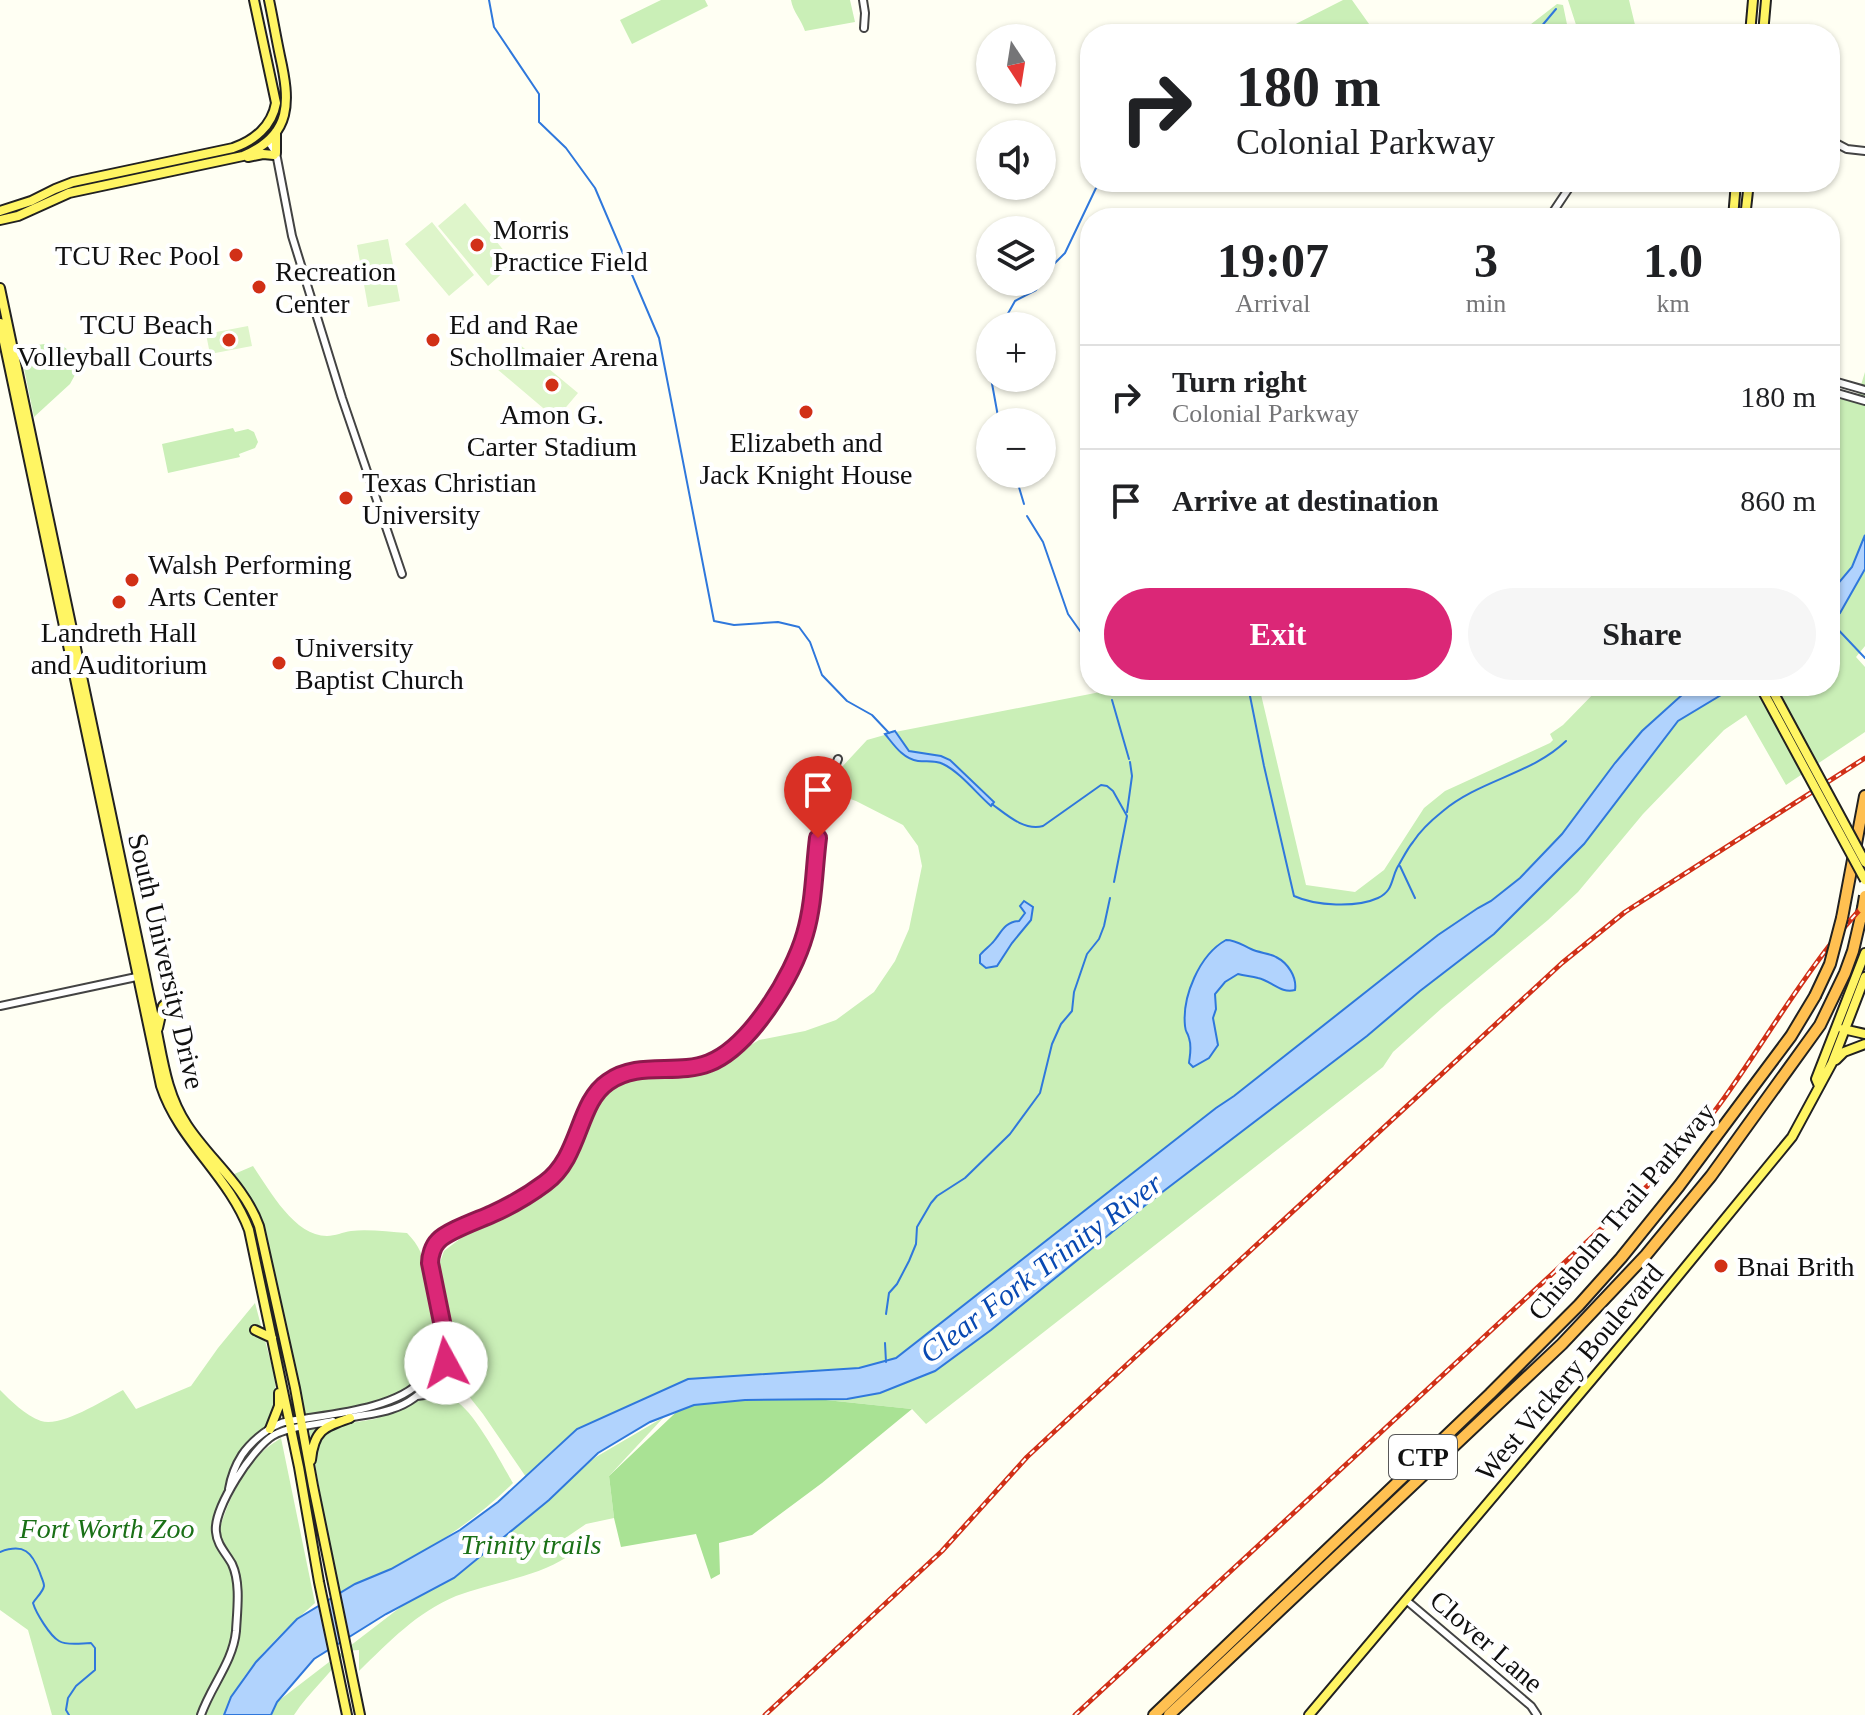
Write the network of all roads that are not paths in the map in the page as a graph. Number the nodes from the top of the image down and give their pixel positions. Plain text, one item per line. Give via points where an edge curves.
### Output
1 (254, 0) edge
2 (269, 0) edge
3 (863, 0) edge
4 (1753, 0) edge
5 (1766, 0) edge
6 (1751, 24) edge
7 (1764, 24) edge
8 (864, 28) dead end
9 (271, 120) junction
10 (276, 132) junction
11 (250, 141) junction
12 (266, 142) junction
13 (1840, 145) edge
14 (1865, 151) edge
15 (276, 157) junction
16 (223, 161) junction
17 (156, 165) junction
18 (117, 173) junction
19 (122, 182) junction
20 (52, 190) junction
21 (76, 191) junction
22 (0, 211) edge
23 (23, 214) junction
24 (0, 220) edge
25 (0, 288) edge
26 (0, 323) edge
27 (1840, 383) edge
28 (1862, 389) edge
29 (1840, 394) edge
30 (1865, 401) edge
31 (402, 574) dead end
32 (1765, 696) edge
33 (1775, 696) edge
34 (838, 759) dead end
35 (1865, 796) edge
36 (1865, 862) edge
37 (1865, 880) edge
38 (1865, 896) edge
39 (1865, 953) edge
40 (142, 976) junction
41 (1865, 977) edge
42 (175, 994) dead end
43 (0, 1006) edge
44 (1840, 1032) junction
45 (157, 1033) junction
46 (1865, 1034) edge
47 (1865, 1043) edge
48 (1832, 1063) junction
49 (1819, 1086) junction
50 (441, 1322) junction
51 (255, 1330) dead end
52 (272, 1338) junction
53 (444, 1347) junction
54 (275, 1352) junction
55 (415, 1397) junction
56 (350, 1418) junction
57 (302, 1424) junction
58 (290, 1426) junction
59 (270, 1429) junction
60 (310, 1468) junction
61 (229, 1489) junction
62 (1406, 1600) junction
63 (336, 1664) junction
64 (353, 1682) junction
65 (201, 1715) edge
66 (347, 1715) edge
67 (360, 1715) edge
68 (1154, 1715) edge
69 (1171, 1715) edge
70 (1309, 1715) edge
71 (1537, 1715) edge

1 - 9 main road via 275,93
2 - 10 main road via 288,92
3 - 8 street
4 - 6 main road
5 - 7 main road
9 - 11 main road
9 - 12 main road
10 - 12 main road
10 - 15 main road
11 - 12 main road
11 - 17 main road
12 - 15 street
12 - 16 main road
13 - 14 street
15 - 16 main road
15 - 31 street via 292,236
16 - 19 main road
17 - 18 main road
17 - 19 main road
18 - 20 main road
18 - 21 main road
19 - 21 main road
20 - 22 main road
20 - 23 main road
21 - 23 main road
23 - 24 main road
25 - 40 main road, South University Drive
26 - 40 main road, South University Drive
27 - 28 street
29 - 30 street
32 - 37 main road, bridge
33 - 36 main road, bridge
34 - 50 street via 822,809 805,933 781,988 757,1023 724,1056 708,1064 637,1070 608,1082 597,1092 560,1171 496,1213 440,1239 430,1263
35 - 68 highway, Chisholm Trail Parkway / CTP, bridge via 1837,942 1815,996 1679,1186 1613,1268 1532,1353
38 - 69 highway, Chisholm Trail Parkway / CTP via 1853,951 1832,1004 1688,1205 1562,1344
39 - 44 main road, West Vickery Boulevard
40 - 43 street
40 - 45 main road, South University Drive
40 - 52 main road, South University Drive via 165,1098 244,1215
41 - 44 main road, West Vickery Boulevard
42 - 45 main road via 163,1006
44 - 46 main road
44 - 47 main road via 1852,1042
44 - 48 main road, West Vickery Boulevard
44 - 49 main road, West Vickery Boulevard via 1816,1079
45 - 57 main road, South University Drive via 178,1111 239,1189 259,1226
47 - 48 main road
48 - 49 main road, West Vickery Boulevard
49 - 62 main road, West Vickery Boulevard via 1785,1146
50 - 53 street
50 - 57 street via 435,1358 413,1389 390,1401
51 - 52 main road
52 - 54 main road, South University Drive
53 - 55 street via 433,1379
53 - 55 street via 456,1395
54 - 58 main road, South University Drive
54 - 59 main road via 280,1398
55 - 56 street via 390,1410
56 - 57 street
56 - 60 main road via 317,1435
57 - 58 street
57 - 60 main road, South University Drive
58 - 59 street
58 - 61 street via 259,1447
58 - 63 main road, South University Drive
59 - 61 street via 243,1453
60 - 64 main road, South University Drive
61 - 65 street via 215,1528 236,1577 235,1635
62 - 70 main road, West Vickery Boulevard
62 - 71 street, Clover Lane
63 - 64 main road via 342,1678
63 - 66 main road, South University Drive
64 - 67 main road, South University Drive

